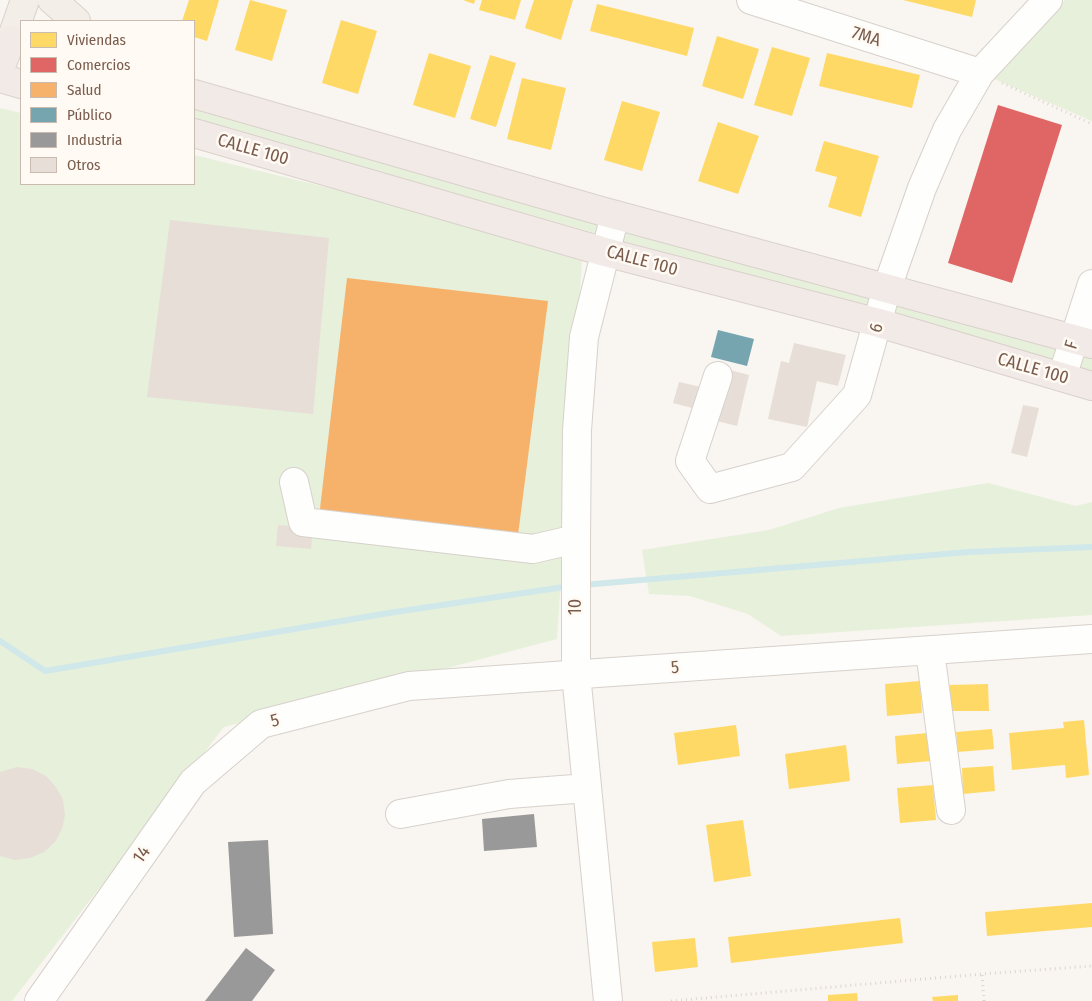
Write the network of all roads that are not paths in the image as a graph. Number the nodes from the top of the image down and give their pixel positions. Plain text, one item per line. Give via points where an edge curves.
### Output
1 (9, 0) edge
2 (14, 0) edge
3 (26, 0) edge
4 (52, 0) edge
5 (753, 0) edge
6 (1048, 0) edge
7 (75, 20) edge
8 (11, 40) edge
9 (0, 68) edge
10 (980, 73) junction
11 (0, 78) edge
12 (20, 84) edge
13 (195, 94) edge
14 (195, 133) edge
15 (615, 215) junction
16 (605, 252) junction
17 (1092, 284) edge
18 (887, 288) junction
19 (879, 324) junction
20 (1083, 342) edge
21 (718, 376) dead end
22 (1062, 378) junction
23 (1092, 386) edge
24 (294, 482) dead end
25 (576, 540) junction
26 (1092, 639) edge
27 (930, 651) junction
28 (576, 674) junction
29 (261, 724) joint
30 (587, 788) junction
31 (951, 810) dead end
32 (400, 814) dead end
33 (39, 1001) edge
34 (608, 1001) edge

1 - 8 main road via 8,33
2 - 8 main road
3 - 8 main road
4 - 7 main road
5 - 10 street, 7MA
6 - 10 street, 6
8 - 9 highway
10 - 18 street, 6 via 947,130 922,188
11 - 12 highway
13 - 15 highway, CALLE 100
14 - 16 highway, CALLE 100
15 - 16 street, 10
15 - 18 highway, CALLE 100
16 - 19 highway, CALLE 100
16 - 25 street, 10 via 584,336 577,430
17 - 20 street, F
18 - 19 street, 6
18 - 20 highway, CALLE 100
19 - 21 street, 6 via 857,395 792,467 710,489 690,461
19 - 22 highway, CALLE 100
20 - 22 street, F
22 - 23 highway, CALLE 100
24 - 25 street via 303,522 533,549
25 - 28 street, 10
26 - 27 street, 5
27 - 28 street, 5
27 - 31 street
28 - 29 street, 5 via 409,686
28 - 30 street, 10
29 - 33 street, 14 via 193,782
30 - 32 street via 509,794
30 - 34 street, 10

